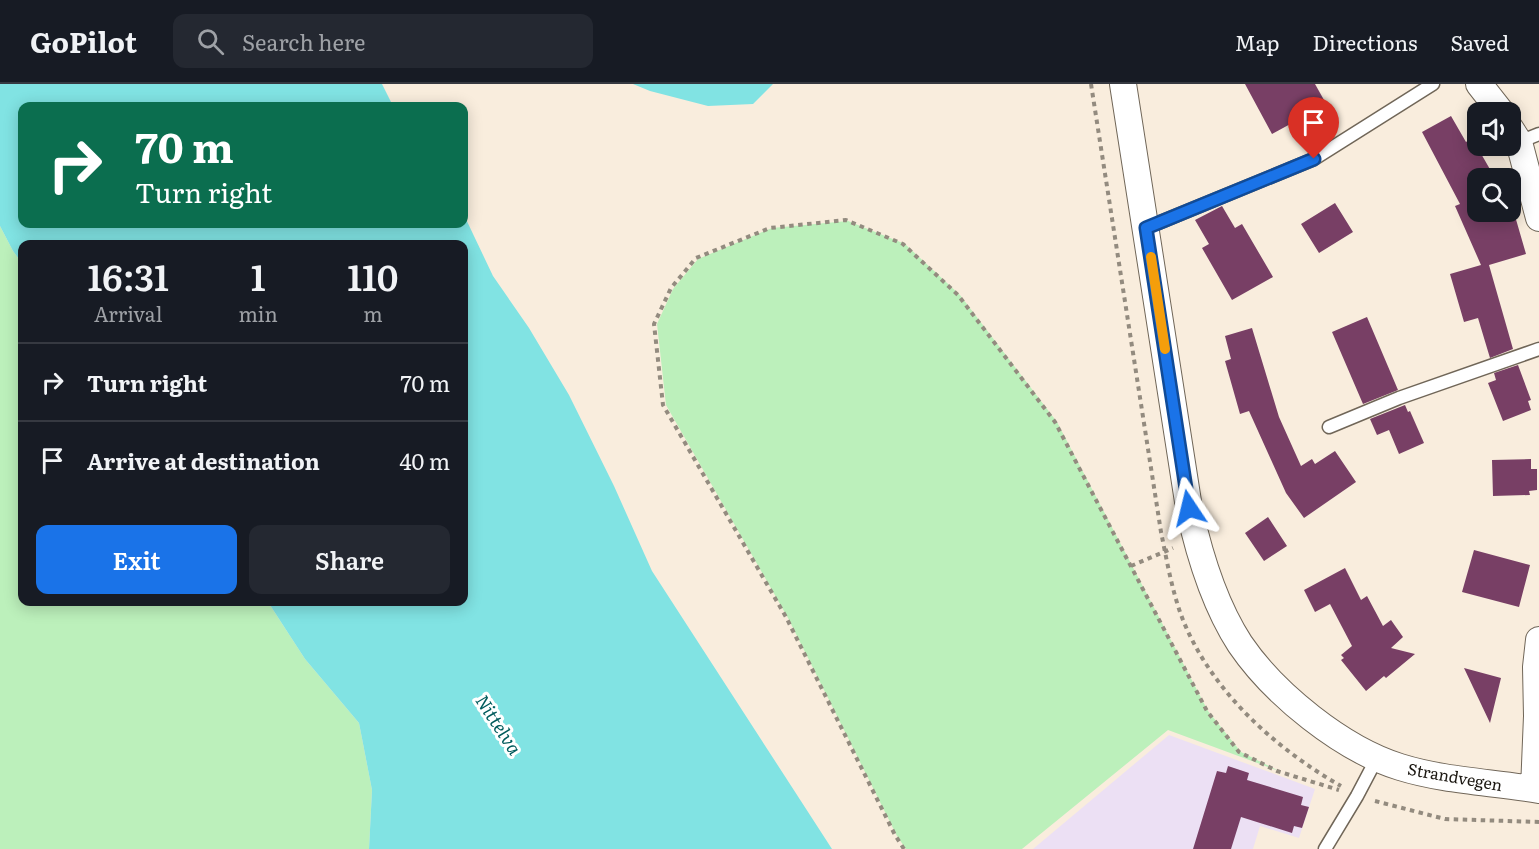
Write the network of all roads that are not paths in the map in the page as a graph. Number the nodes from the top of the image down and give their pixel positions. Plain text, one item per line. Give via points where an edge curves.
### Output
1 (1123, 84) edge
2 (1433, 84) edge
3 (1479, 84) edge
4 (1493, 102) edge
5 (1523, 135) edge
6 (1539, 218) edge
7 (1146, 228) junction
8 (1539, 349) edge
9 (1329, 427) dead end
10 (1539, 640) edge
11 (1377, 758) junction
12 (1536, 789) edge
13 (1325, 849) edge

1 - 7 street, Strandvegen
2 - 7 lane via 1314,159
3 - 4 street
5 - 6 street
7 - 11 street, Strandvegen via 1184,476 1196,537 1212,589 1240,643 1270,680 1336,736
8 - 9 lane
10 - 12 street, Strandvegen
11 - 12 street, Strandvegen via 1453,779
11 - 13 lane

